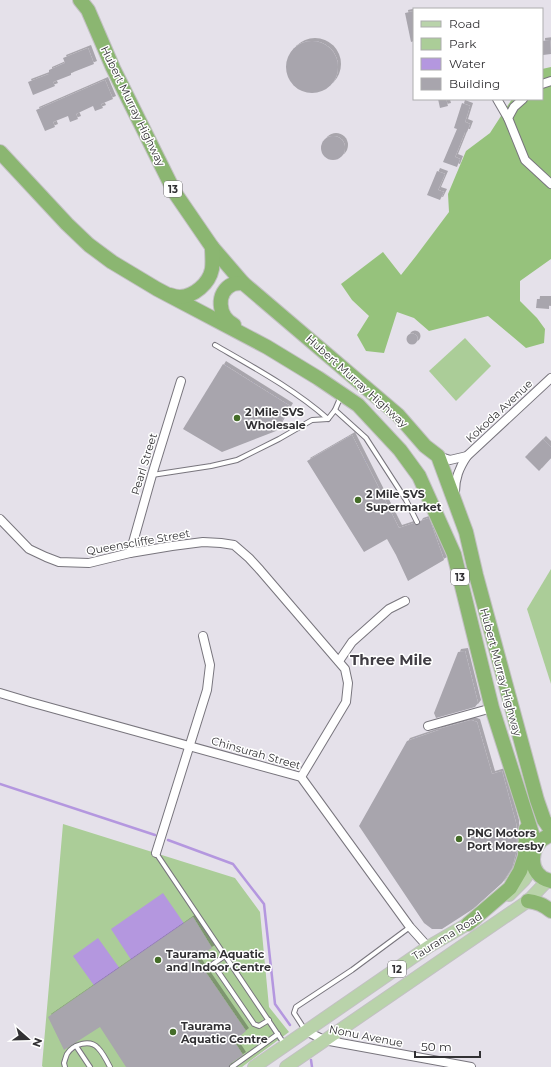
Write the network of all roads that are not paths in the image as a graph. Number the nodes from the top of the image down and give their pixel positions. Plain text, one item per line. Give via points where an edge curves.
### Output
1 (80, 0) edge
2 (498, 100) edge
3 (522, 100) edge
4 (508, 118) junction
5 (0, 152) edge
6 (551, 184) edge
7 (212, 246) junction
8 (243, 283) junction
9 (168, 295) junction
10 (214, 345) dead end
11 (267, 347) junction
12 (551, 378) edge
13 (181, 381) dead end
14 (342, 394) junction
15 (335, 410) junction
16 (328, 419) junction
17 (438, 456) junction
18 (467, 456) junction
19 (152, 475) junction
20 (456, 505) junction
21 (0, 519) edge
22 (417, 522) dead end
23 (130, 553) junction
24 (405, 601) dead end
25 (203, 636) dead end
26 (339, 662) junction
27 (0, 693) edge
28 (492, 708) junction
29 (428, 726) dead end
30 (189, 746) junction
31 (526, 766) junction
32 (302, 777) junction
33 (524, 811) junction
34 (551, 817) edge
35 (551, 830) edge
36 (551, 835) edge
37 (536, 846) junction
38 (156, 853) joint
39 (534, 866) junction
40 (550, 883) edge
41 (528, 901) junction
42 (551, 912) edge
43 (468, 924) junction
44 (410, 927) junction
45 (428, 947) junction
46 (226, 956) junction
47 (269, 1020) junction
48 (306, 1031) junction
49 (278, 1034) junction
50 (324, 1040) junction
51 (76, 1046) junction
52 (286, 1046) junction
53 (65, 1067) edge
54 (90, 1067) edge
55 (110, 1067) edge
56 (232, 1067) edge
57 (254, 1067) edge
58 (286, 1067) edge
59 (472, 1067) edge

1 - 7 highway, Hubert Murray Highway / 13 via 88,10 113,68 175,193
2 - 4 street
3 - 4 street
4 - 6 street via 525,160
5 - 9 highway, Hubert Murray Highway / 13 via 90,245 112,262
7 - 8 highway, Hubert Murray Highway / 13
7 - 9 highway via 212,270 208,280 193,292 179,297
8 - 11 highway via 234,284 225,291 220,307 230,323 258,338
8 - 17 highway, Hubert Murray Highway / 13 via 398,415 425,446
9 - 11 highway, Hubert Murray Highway / 13
10 - 16 lane via 262,372
11 - 14 highway, Hubert Murray Highway / 13
12 - 18 street, Kokoda Avenue
13 - 19 street, Pearl Street
14 - 15 lane
14 - 28 highway, Hubert Murray Highway / 13 via 358,405 400,450 419,476 454,554
15 - 16 lane
15 - 22 lane via 366,438 406,500
16 - 19 lane via 312,420 238,460
17 - 18 street, Kokoda Avenue via 450,460
17 - 20 highway, Hubert Murray Highway / 13
18 - 20 street via 455,480
19 - 23 street, Pearl Street
20 - 31 highway, Hubert Murray Highway / 13 via 466,532
21 - 23 street, Queenscliffe Street via 29,549 59,562 89,564
23 - 26 street, Queenscliffe Street via 203,542 234,545 256,566
24 - 26 street via 389,609 352,642
25 - 30 street via 210,665 207,690
26 - 32 street, Queenscliffe Street via 345,669 348,683 346,702
27 - 30 street, Chinsurah Street
28 - 29 street
28 - 33 highway, Hubert Murray Highway / 13
30 - 32 street, Chinsurah Street
30 - 38 street
31 - 34 highway via 532,773
31 - 35 highway, Hubert Murray Highway / 13 via 544,820
32 - 44 street, Chinsurah Street
33 - 37 highway, Hubert Murray Highway / 13
33 - 43 highway via 527,836 520,871 510,888
36 - 37 highway
37 - 39 highway, 13 via 532,860
38 - 46 lane
39 - 40 highway
39 - 43 main road, Taurama Road / 12 via 508,896
40 - 41 main road, Taurama Road / 12
41 - 42 highway via 542,904
41 - 50 main road, Taurama Road / 12
43 - 45 main road, Taurama Road / 12
44 - 45 street, Chinsurah Street
44 - 48 lane via 296,1007 294,1013
45 - 48 main road, Taurama Road / 12
46 - 47 lane
46 - 47 lane via 213,964 257,1026
47 - 49 lane
48 - 50 street, Nonu Avenue
48 - 52 main road, Taurama Road / 12
49 - 52 lane
49 - 56 lane
50 - 58 main road, Taurama Road / 12
50 - 59 street, Nonu Avenue
51 - 53 lane via 67,1053
51 - 54 lane
51 - 55 lane via 94,1044
52 - 57 main road, Taurama Road / 12

